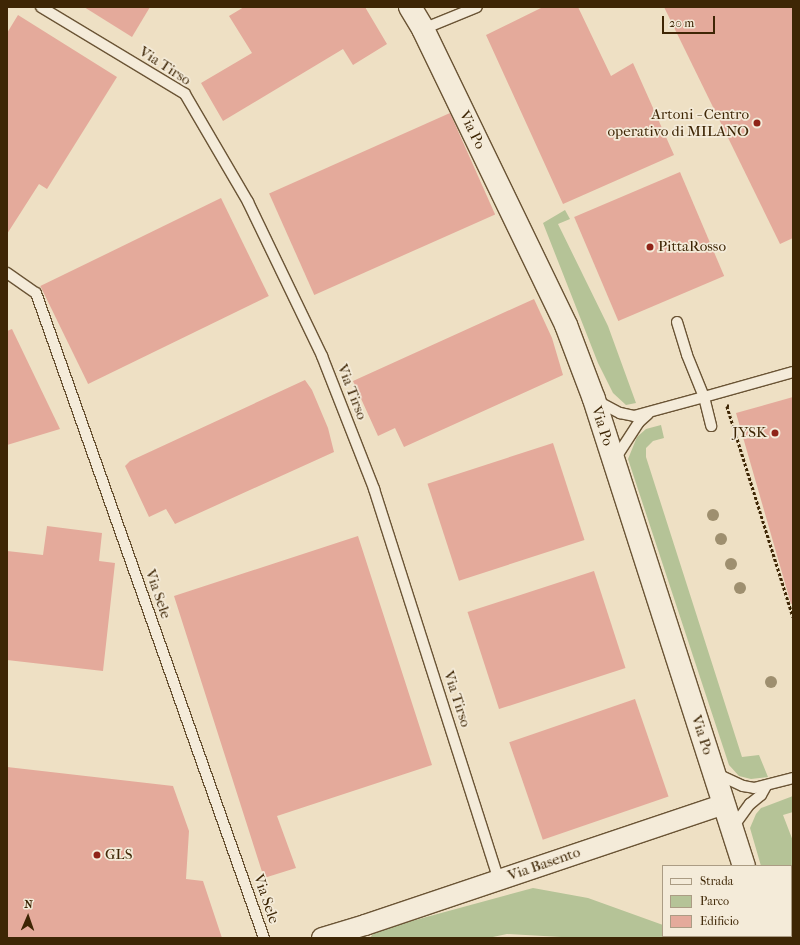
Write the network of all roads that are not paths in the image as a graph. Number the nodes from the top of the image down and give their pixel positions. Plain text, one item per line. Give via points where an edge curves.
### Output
1 (41, 7) edge
2 (410, 7) edge
3 (462, 7) edge
4 (477, 7) edge
5 (423, 29) junction
6 (7, 273) edge
7 (677, 322) dead end
8 (793, 372) edge
9 (704, 397) junction
10 (594, 399) junction
11 (648, 414) junction
12 (711, 426) dead end
13 (614, 461) junction
14 (714, 773) junction
15 (793, 778) edge
16 (766, 786) junction
17 (724, 804) junction
18 (732, 828) junction
19 (744, 865) edge
20 (499, 880) junction
21 (360, 932) edge
22 (264, 938) edge
23 (322, 938) edge

1 - 20 lane, Via Tirso via 186,94 248,202 322,356 374,489
2 - 5 street, Via Po
3 - 5 lane
4 - 5 lane
5 - 10 street, Via Po via 566,325
6 - 22 lane, Via Sele via 36,293
7 - 9 lane
8 - 9 lane
9 - 11 lane
9 - 12 lane
10 - 11 lane via 620,413 634,416
10 - 13 street, Via Po
11 - 13 lane via 624,442
13 - 14 street, Via Po
14 - 16 lane via 743,786
14 - 17 street, Via Po
15 - 16 lane
16 - 18 lane
17 - 18 street, Via Po
17 - 20 street, Via Basento
18 - 19 street, Via Po
20 - 21 street, Via Basento
21 - 23 street, Via Basento

